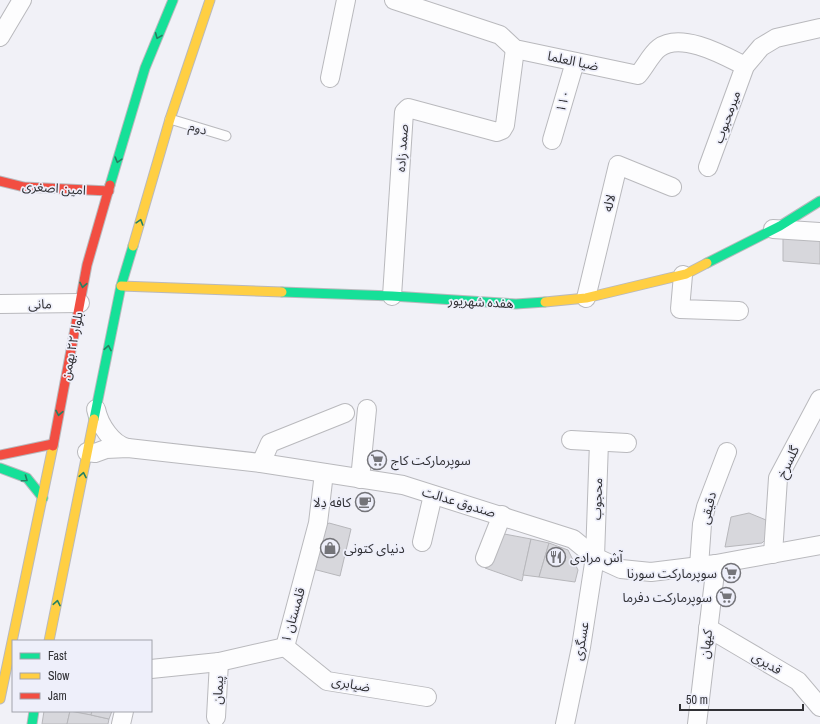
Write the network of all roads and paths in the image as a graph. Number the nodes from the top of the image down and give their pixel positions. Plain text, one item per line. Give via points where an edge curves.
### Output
1 (22, 0) edge
2 (173, 0) edge
3 (210, 0) edge
4 (346, 0) edge
5 (394, 0) edge
6 (820, 28) edge
7 (0, 37) edge
8 (515, 49) junction
9 (575, 62) junction
10 (745, 66) junction
11 (330, 78) dead end
12 (170, 119) junction
13 (226, 136) dead end
14 (552, 140) dead end
15 (708, 167) dead end
16 (0, 181) edge
17 (672, 187) dead end
18 (109, 191) junction
19 (820, 200) edge
20 (773, 229) junction
21 (820, 232) edge
22 (683, 275) junction
23 (121, 286) junction
24 (392, 296) junction
25 (586, 298) junction
26 (80, 303) junction
27 (0, 304) edge
28 (739, 311) dead end
29 (820, 398) edge
30 (96, 409) junction
31 (367, 409) dead end
32 (345, 413) dead end
33 (571, 440) dead end
34 (599, 442) junction
35 (627, 443) dead end
36 (57, 445) junction
37 (128, 448) junction
38 (83, 451) junction
39 (727, 452) dead end
40 (0, 455) edge
41 (261, 463) junction
42 (0, 468) edge
43 (324, 473) junction
44 (360, 479) junction
45 (433, 495) junction
46 (43, 498) junction
47 (502, 515) junction
48 (422, 542) dead end
49 (820, 545) edge
50 (773, 554) junction
51 (595, 557) junction
52 (485, 558) dead end
53 (708, 565) junction
54 (708, 628) junction
55 (13, 640) edge
56 (49, 640) edge
57 (12, 643) edge
58 (285, 647) junction
59 (219, 662) junction
60 (152, 669) edge
61 (427, 697) dead end
62 (0, 699) edge
63 (820, 707) edge
64 (34, 712) edge
65 (124, 712) edge
66 (216, 717) dead end
67 (32, 724) edge
68 (121, 724) edge
69 (565, 724) edge
70 (697, 724) edge

1 - 7 street
2 -> 18 main road, بلوار ۲۲ بهمن via 145,68
3 - 12 main road
4 - 11 street
5 - 8 street via 500,35
6 - 10 street, میرمحبوب via 776,38 761,47
8 - 9 street, ضیا العلما
8 - 24 street, صمد زاده via 506,125 502,130 497,132 408,108 404,112
9 - 10 street, ضیا العلما via 638,75 659,47 687,43 709,48
9 - 14 street, ۱۱۰
10 - 15 street, میرمحبوب
12 - 13 lane, دوم
23 -> 12 main road
16 - 18 main road, امین اصغری via 24,187
17 - 25 street, لاله via 618,165
18 -> 26 main road, بلوار ۲۲ بهمن via 87,265
19 - 20 main road, هفده شهریور
20 - 21 street
20 - 22 main road, هفده شهریور
22 - 25 main road, هفده شهریور
22 - 28 street via 680,309
23 - 24 main road, هفده شهریور
30 -> 23 main road
24 - 25 main road, هفده شهریور via 516,304
26 - 27 street, مانی
26 -> 36 main road, بلوار ۲۲ بهمن
29 - 50 street, گلسرخ via 778,478
30 - 37 street via 107,432 117,444
30 - 38 main road
31 - 44 street
32 - 41 street via 270,444
33 - 34 street
34 - 35 street
34 - 51 street, محجوب
36 - 40 main road
36 - 46 main road, بلوار ۲۲ بهمن
37 - 38 street, صندوق عدالت via 106,449 95,453
37 - 41 street, صندوق عدالت
56 -> 38 main road
39 - 53 street, دقیقی via 706,506 702,524
41 - 43 street, صندوق عدالت
42 -> 46 main road via 27,478
43 - 44 street, صندوق عدالت
43 - 58 street, قلمستان ۱ via 318,523
44 - 45 street, صندوق عدالت via 403,486
45 - 47 street, صندوق عدالت
45 - 48 street
46 - 55 main road, بلوار ۲۲ بهمن
47 - 51 street, صندوق عدالت via 573,539
47 - 52 street
49 - 50 street, صندوق عدالت
50 - 53 street, صندوق عدالت
51 - 53 street, صندوق عدالت via 621,569 651,572
51 - 69 street, عسگری via 581,647
53 - 54 street, کیهان
54 - 63 street, قدیری via 798,682
54 - 70 street, کیهان
57 - 62 main road, بلوار ۲۲ بهمن
58 - 59 street, قلمستان ۱
58 - 61 street, ضیابری via 327,681
59 - 60 street, قلمستان ۱
59 - 66 street, پیمان
64 - 67 main road
65 - 68 street

